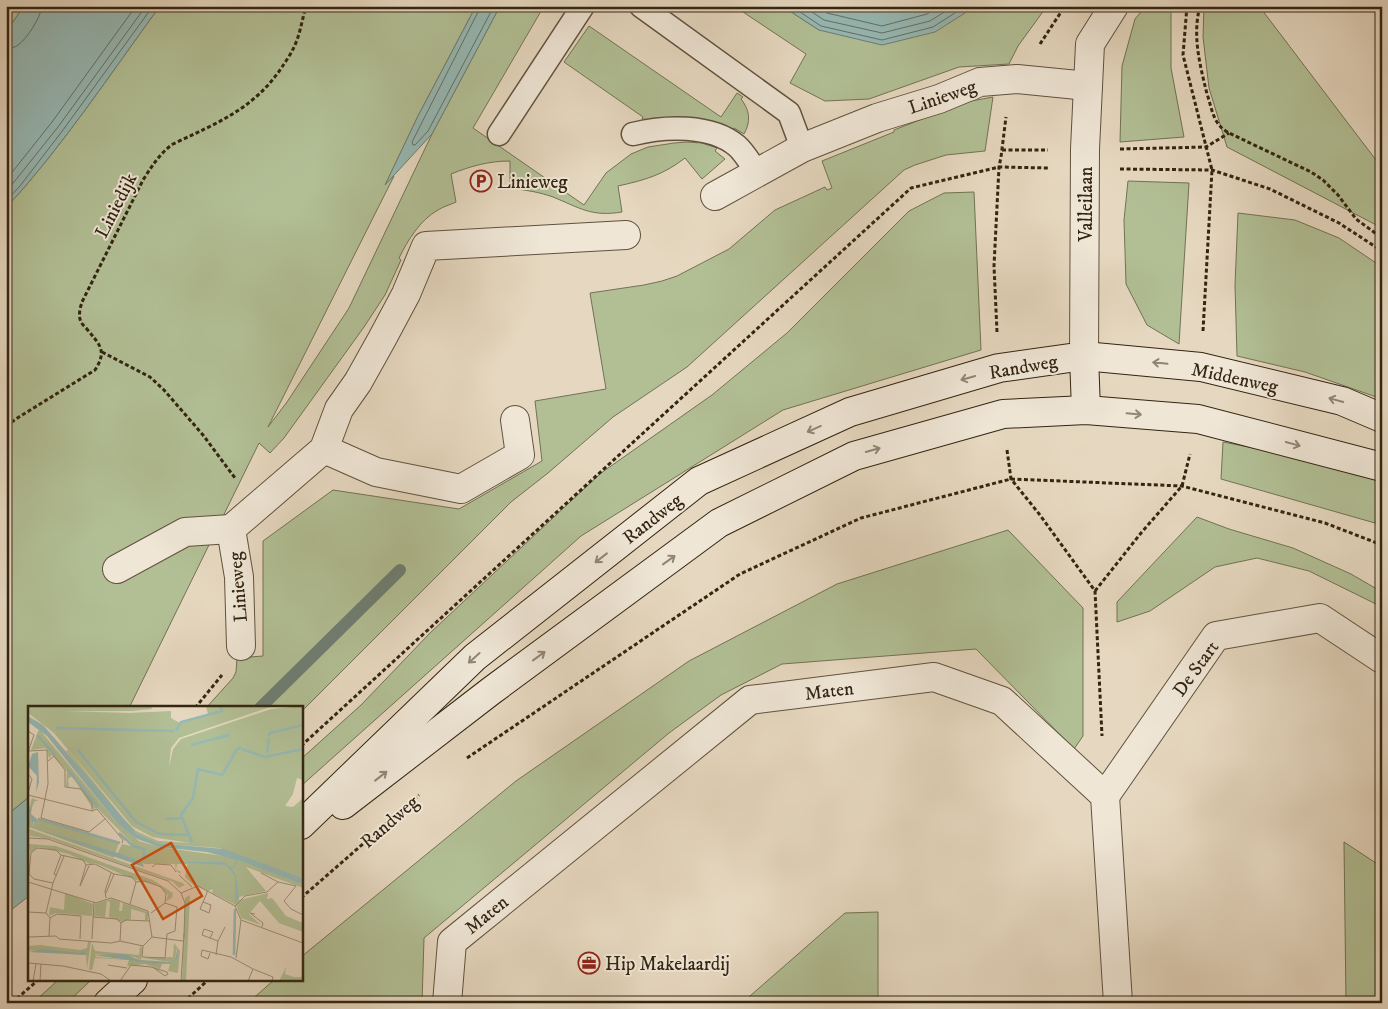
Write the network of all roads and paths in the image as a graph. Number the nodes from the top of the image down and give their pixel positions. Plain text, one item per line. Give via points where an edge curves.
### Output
1 (306, 6) edge
2 (641, 6) edge
3 (1065, 6) edge
4 (1114, 6) edge
5 (1188, 6) edge
6 (1200, 6) edge
7 (577, 15) edge
8 (1017, 78) junction
9 (1088, 86) junction
10 (499, 134) dead end
11 (633, 134) dead end
12 (1229, 134) junction
13 (1206, 147) junction
14 (802, 148) junction
15 (1112, 149) dead end
16 (1002, 150) junction
17 (1050, 150) dead end
18 (999, 167) junction
19 (1212, 170) junction
20 (758, 174) junction
21 (715, 196) dead end
22 (626, 235) dead end
23 (1382, 238) edge
24 (1382, 251) edge
25 (102, 352) junction
26 (1084, 356) junction
27 (1200, 367) junction
28 (999, 368) junction
29 (1086, 410) junction
30 (1003, 414) junction
31 (1382, 418) edge
32 (1198, 419) junction
33 (515, 420) dead end
34 (6, 426) edge
35 (324, 449) junction
36 (222, 461) dead end
37 (1382, 468) edge
38 (1011, 479) junction
39 (1182, 486) junction
40 (231, 529) junction
41 (1382, 545) edge
42 (117, 569) dead end
43 (1095, 591) junction
44 (241, 646) dead end
45 (1382, 659) edge
46 (1102, 738) dead end
47 (302, 745) edge
48 (467, 758) dead end
49 (420, 794) dead end
50 (1105, 796) junction
51 (302, 824) edge
52 (302, 837) edge
53 (302, 897) edge
54 (36, 982) edge
55 (131, 982) edge
56 (206, 982) edge
57 (12, 1003) edge
58 (108, 1003) edge
59 (182, 1003) edge
60 (447, 1003) edge
61 (1118, 1003) edge

1 - 25 path, Liniedijk via 294,48 266,88 228,118 173,144 154,162 143,180 79,312 80,321
2 - 14 lane via 790,113
3 - 8 path
4 - 9 street, Valleilaan via 1090,44
5 - 13 path via 1183,55
6 - 12 path via 1196,34 1198,61 1214,115 1220,127
7 - 10 lane
8 - 9 street, Linieweg
8 - 14 street, Linieweg via 980,82
8 - 16 path via 1008,99
9 - 26 street, Valleilaan
11 - 20 lane via 650,129 697,129 738,146
12 - 13 path
12 - 23 path via 1323,180 1356,219
13 - 15 path
13 - 19 path
14 - 20 street, Linieweg
16 - 17 path
16 - 18 path
18 - 28 path via 994,266
18 - 47 path via 912,188
19 - 24 path via 1270,189 1339,223
19 - 27 path
20 - 21 street, Linieweg
22 - 35 street, Linieweg via 426,246 382,339 339,409
25 - 34 path via 95,370
25 - 36 path via 150,377
27 -> 26 street, Middenweg
26 - 28 street, Randweg
26 - 29 street, Valleilaan
31 -> 27 street, Middenweg via 1342,401
28 -> 51 street, Randweg via 850,412 699,481 475,657
29 - 30 street, Randweg
29 -> 32 street
30 - 38 path
52 -> 30 street, Randweg via 491,691 719,523 854,456
32 -> 37 street
32 - 39 path
33 - 35 street via 520,455 461,489 376,472
35 - 40 street, Linieweg
38 - 39 path
38 - 43 path
38 - 48 path via 861,518 740,574
39 - 41 path via 1325,523
39 - 43 path
40 - 42 street, Linieweg via 184,532
40 - 44 street, Linieweg via 239,577
43 - 46 path
45 - 50 street, De Start via 1320,618 1216,636
49 - 53 path, Randweg
50 - 60 street, Maten via 1002,701 934,678 750,700 452,942
50 - 61 street
54 - 57 path
55 - 58 street
56 - 59 path

